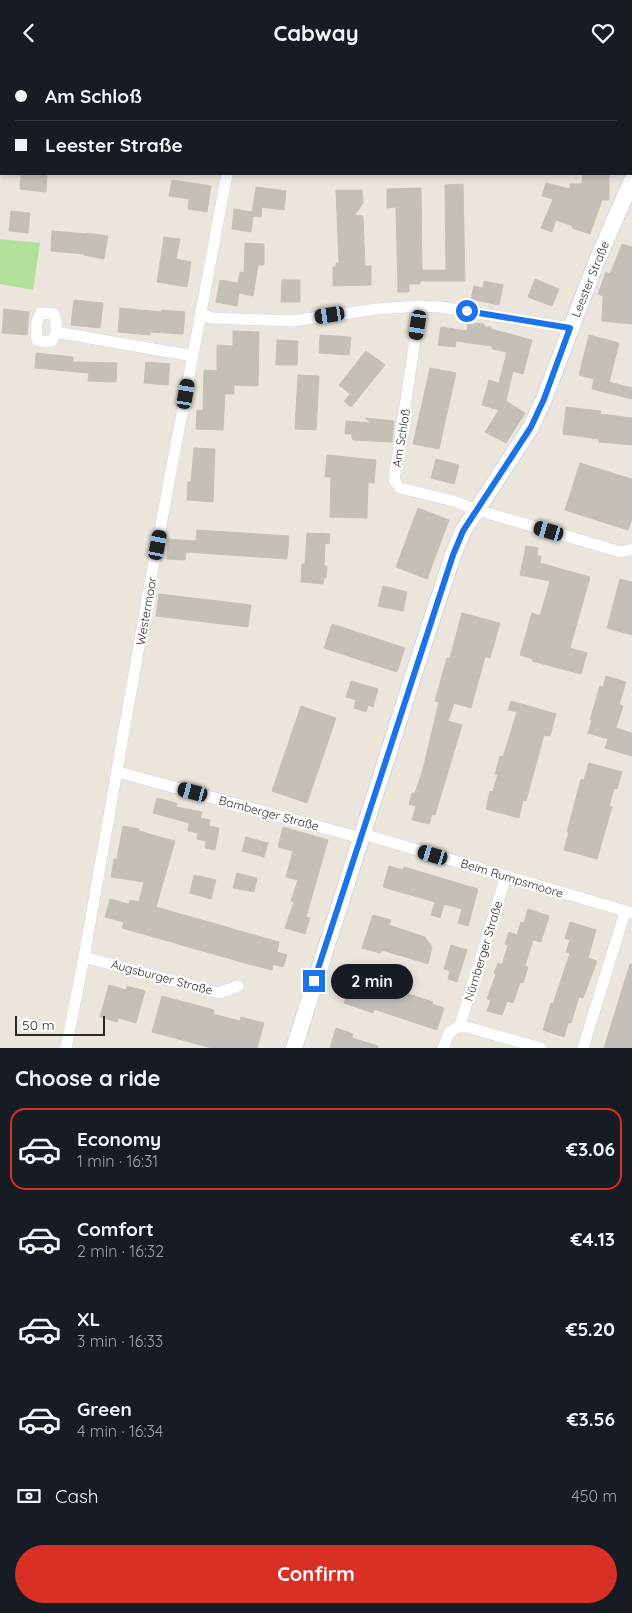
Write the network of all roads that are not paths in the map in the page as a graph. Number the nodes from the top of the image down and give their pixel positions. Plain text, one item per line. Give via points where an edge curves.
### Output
1 (227, 175) edge
2 (632, 180) edge
3 (420, 306) junction
4 (201, 314) junction
5 (570, 328) junction
6 (56, 332) dead end
7 (193, 356) junction
8 (477, 510) junction
9 (632, 549) edge
10 (118, 772) junction
11 (362, 836) junction
12 (506, 876) junction
13 (629, 913) edge
14 (84, 957) junction
15 (238, 986) dead end
16 (460, 1025) junction
17 (66, 1048) edge
18 (294, 1048) edge
19 (443, 1048) edge
20 (540, 1048) edge
21 (584, 1048) edge

1 - 4 street, Westermoor
2 - 5 street, Leester Straße
3 - 4 street via 292,321 212,318
3 - 5 street
3 - 8 street, Am Schloß via 394,480 400,488
4 - 7 street, Westermoor
5 - 8 street, Leester Straße via 531,427
6 - 7 street
7 - 10 street, Westermoor
8 - 9 street, Am Schloß via 621,552
8 - 11 street, Leester Straße via 453,555
10 - 11 street, Bamberger Straße
10 - 14 street, Westermoor
11 - 12 street, Beim Rumpsmoore
11 - 18 street, Leester Straße
12 - 13 street, Beim Rumpsmoore
12 - 16 street, Nürnberger Straße
13 - 21 street
14 - 15 street, Augsburger Straße via 219,993
14 - 17 street, Westermoor
16 - 19 street, Nürnberger Straße via 449,1033
16 - 20 street

